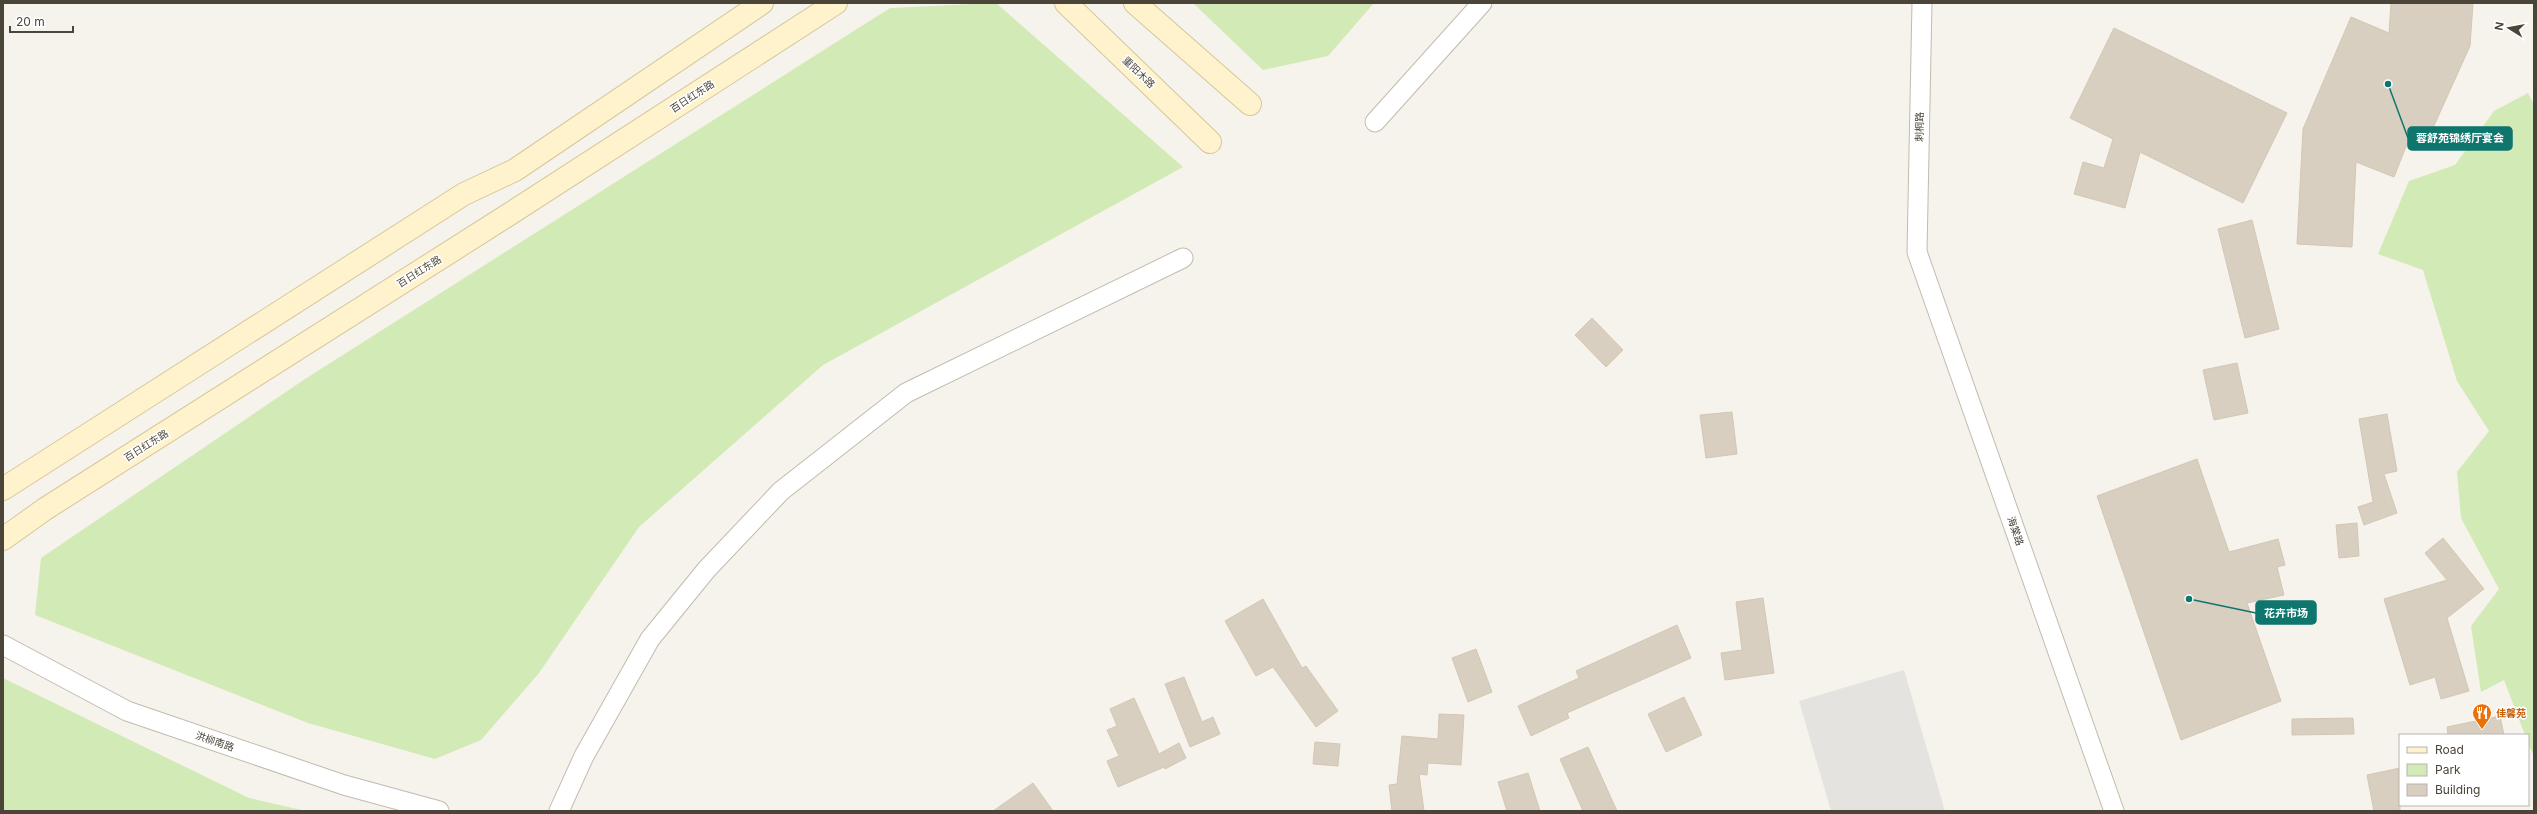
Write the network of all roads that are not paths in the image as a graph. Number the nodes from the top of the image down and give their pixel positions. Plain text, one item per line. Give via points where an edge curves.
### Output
1 (762, 3) edge
2 (836, 3) edge
3 (1066, 3) edge
4 (1136, 3) edge
5 (1482, 3) edge
6 (1922, 3) edge
7 (1250, 104) dead end
8 (1375, 122) dead end
9 (1210, 142) dead end
10 (1917, 252) joint
11 (1183, 258) dead end
12 (3, 489) edge
13 (3, 539) edge
14 (3, 645) edge
15 (439, 811) edge
16 (559, 811) edge
17 (2114, 811) edge

1 - 12 street via 515,170 464,194
2 - 13 street, 百日红东路 via 45,509
3 - 9 street, 重阳木路
4 - 7 street
5 - 8 street
6 - 10 street, 刺桐路
10 - 17 street, 海棠路
11 - 16 street via 906,393 781,491 707,569 650,639 584,756
14 - 15 street, 洪柳南路 via 127,711 344,785

